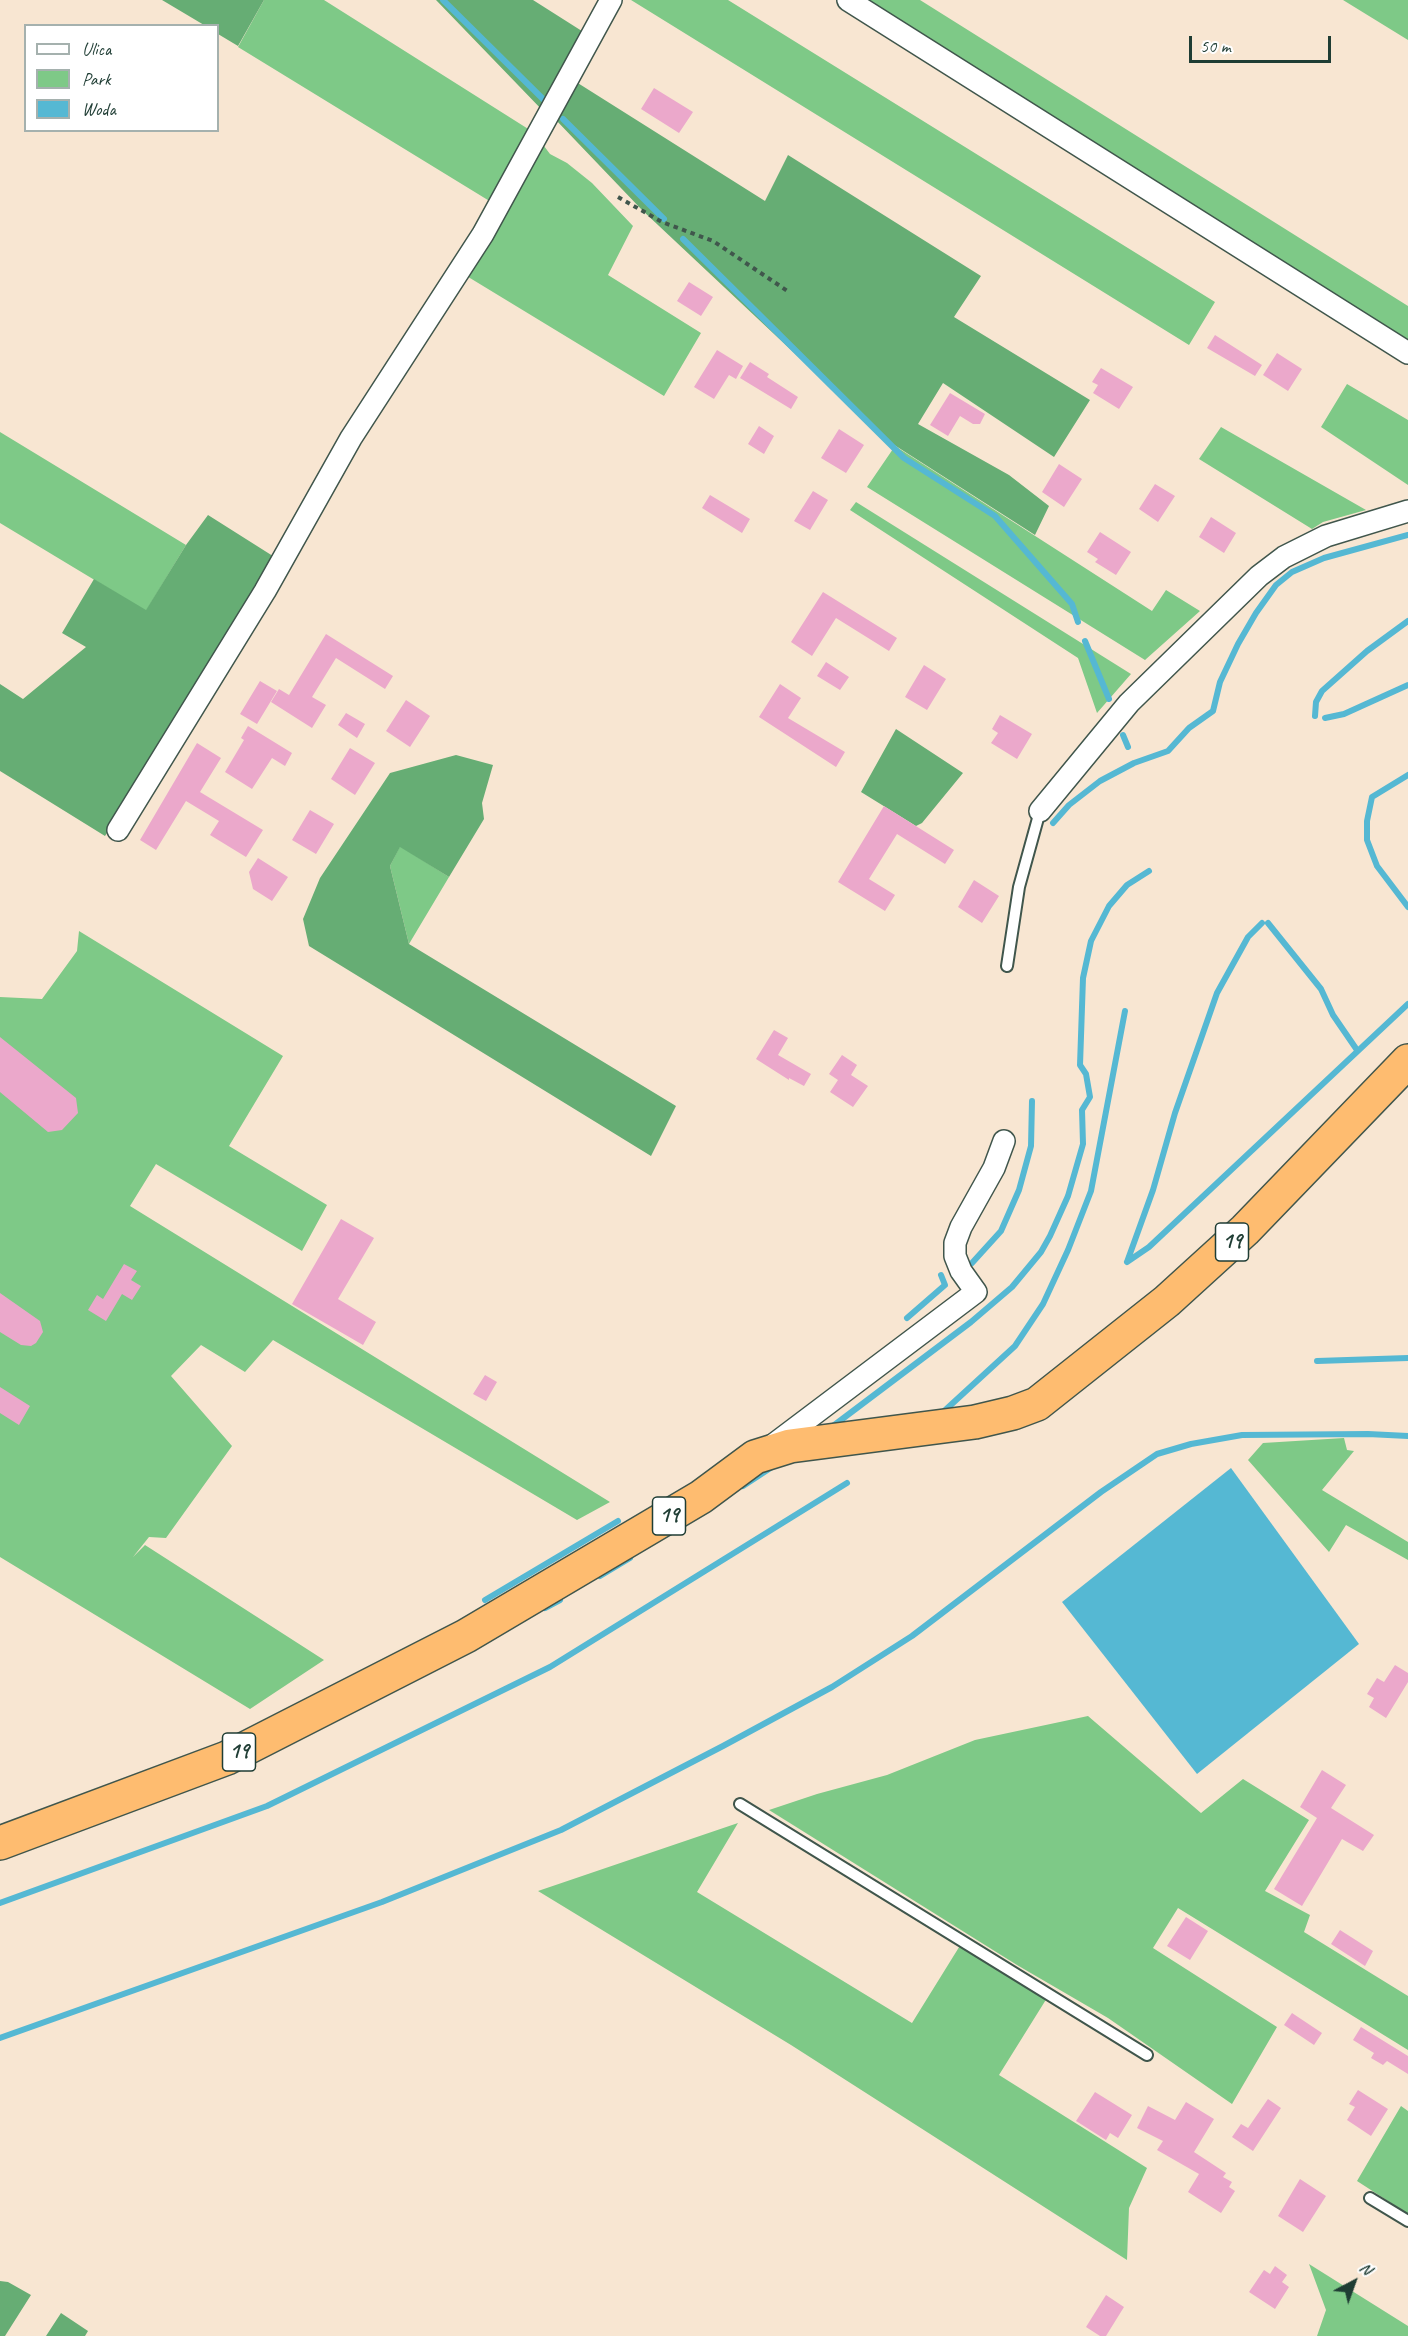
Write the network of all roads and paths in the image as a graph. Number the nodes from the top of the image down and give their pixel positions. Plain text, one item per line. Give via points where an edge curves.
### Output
1 (611, 0) edge
2 (848, 0) edge
3 (618, 197) dead end
4 (789, 292) dead end
5 (1408, 353) edge
6 (1408, 511) edge
7 (1040, 811) joint
8 (118, 830) dead end
9 (1007, 966) dead end
10 (1408, 1061) edge
11 (1004, 1141) dead end
12 (755, 1457) junction
13 (740, 1804) dead end
14 (0, 1843) edge
15 (1147, 2055) dead end
16 (1370, 2198) dead end
17 (1408, 2221) edge

1 - 8 street via 483,234 351,438 265,591
2 - 5 street
3 - 4 path via 662,222 713,241
6 - 7 street via 1326,536 1284,557 1258,576 1129,703
7 - 9 lane via 1019,887
10 - 12 highway, 19 via 1245,1230 1167,1301 1037,1404 975,1422 806,1443
11 - 12 street via 955,1243 961,1271 976,1292
12 - 14 highway, 19 via 701,1497 466,1636 227,1758
13 - 15 lane
16 - 17 lane

